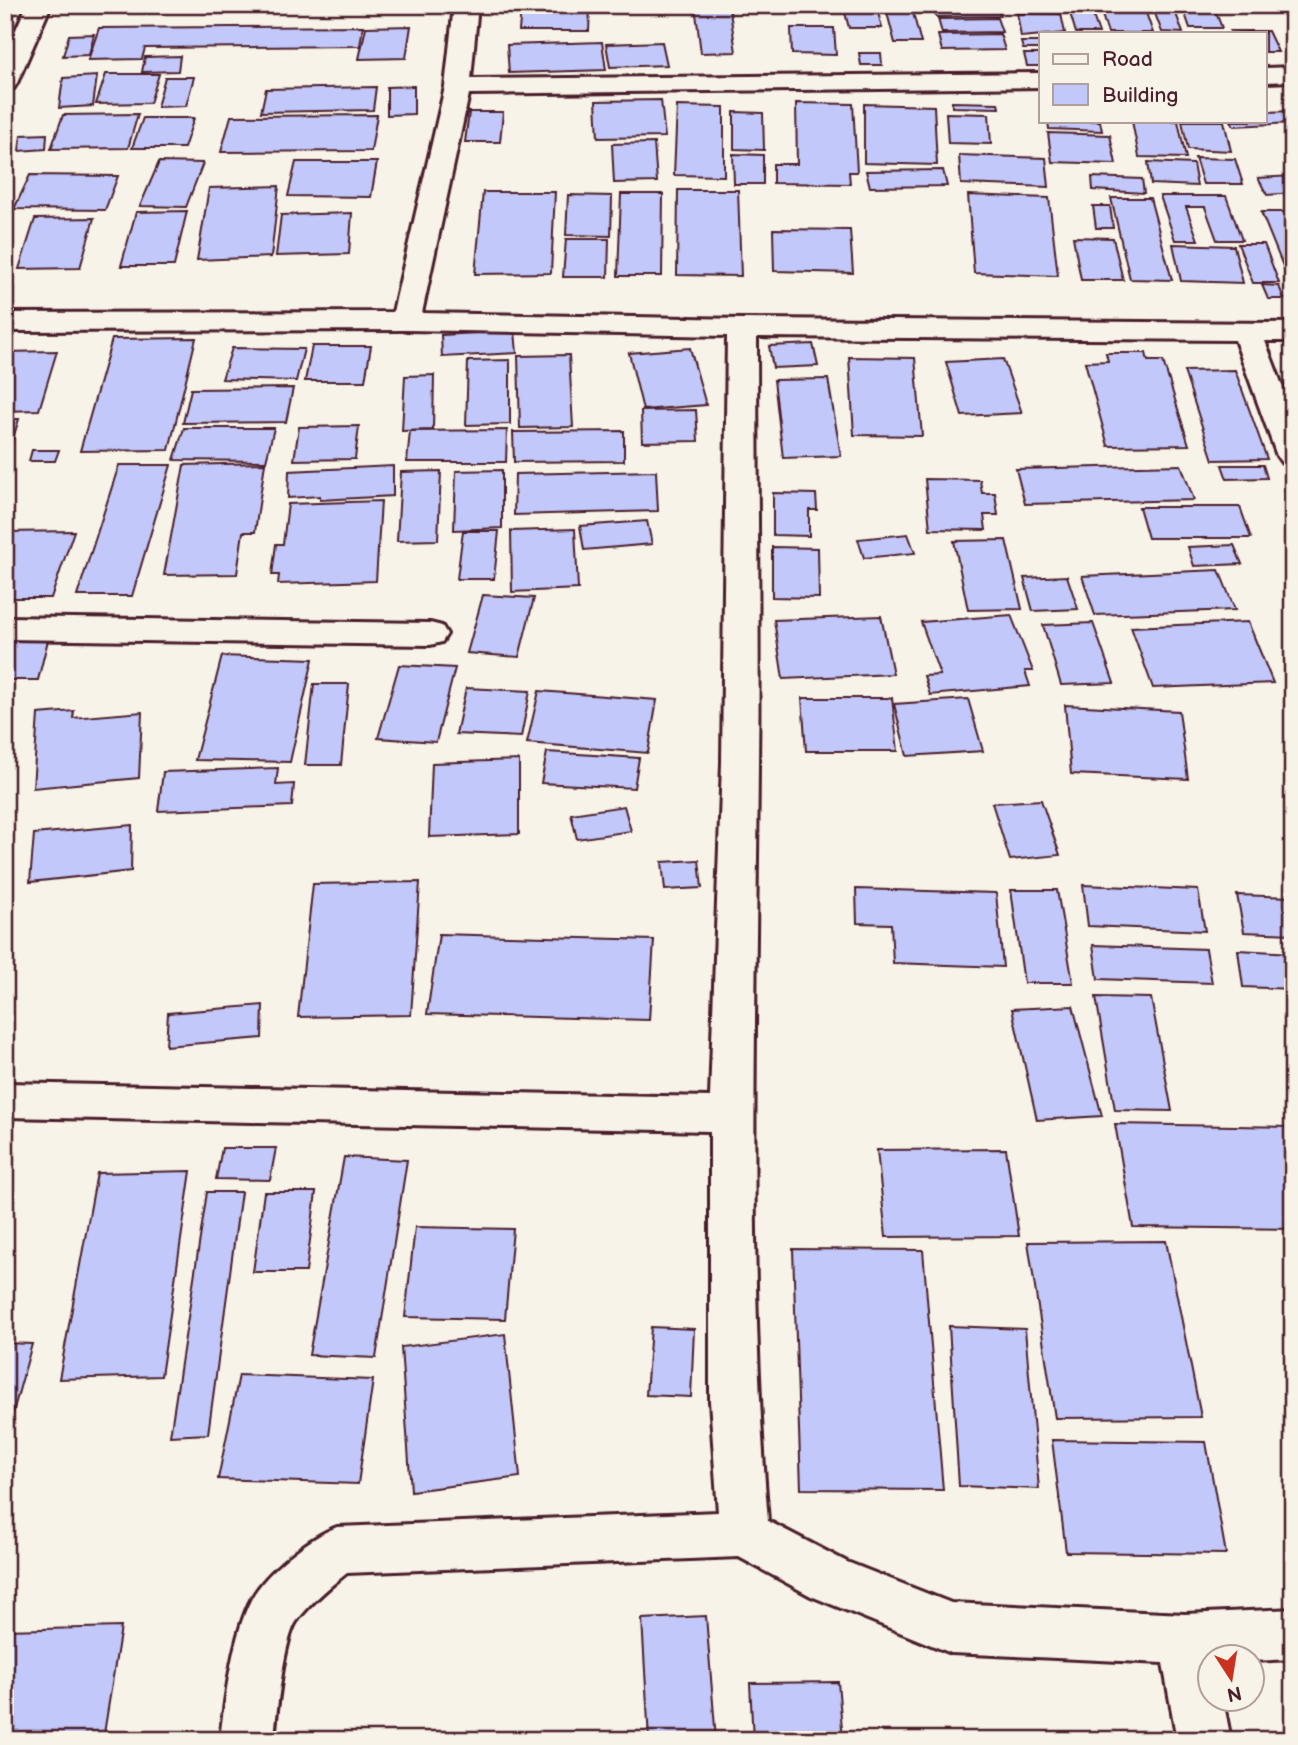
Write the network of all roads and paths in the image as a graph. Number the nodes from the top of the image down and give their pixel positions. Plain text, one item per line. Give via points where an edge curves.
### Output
1 (39, 5) edge
2 (466, 5) edge
3 (1293, 74) edge
4 (1266, 75) edge
5 (1039, 80) edge
6 (5, 83) edge
7 (458, 87) junction
8 (406, 321) junction
9 (5, 322) edge
10 (742, 328) junction
11 (1247, 332) junction
12 (1293, 332) edge
13 (1293, 456) edge
14 (5, 628) edge
15 (430, 635) dead end
16 (5, 1100) edge
17 (731, 1114) junction
18 (744, 1534) junction
19 (1293, 1634) edge
20 (1185, 1639) junction
21 (247, 1740) edge
22 (1204, 1740) edge

1 - 6 street
2 - 7 street
3 - 4 street
5 - 7 street
7 - 8 street
8 - 9 street
8 - 10 street
10 - 11 street
10 - 17 street via 740,763
11 - 12 street
11 - 13 street
14 - 15 street
16 - 17 street
17 - 18 street via 734,1401
18 - 20 street via 829,1579 951,1628
18 - 21 street via 337,1550 303,1577 271,1613 253,1689
19 - 20 street
20 - 22 street

